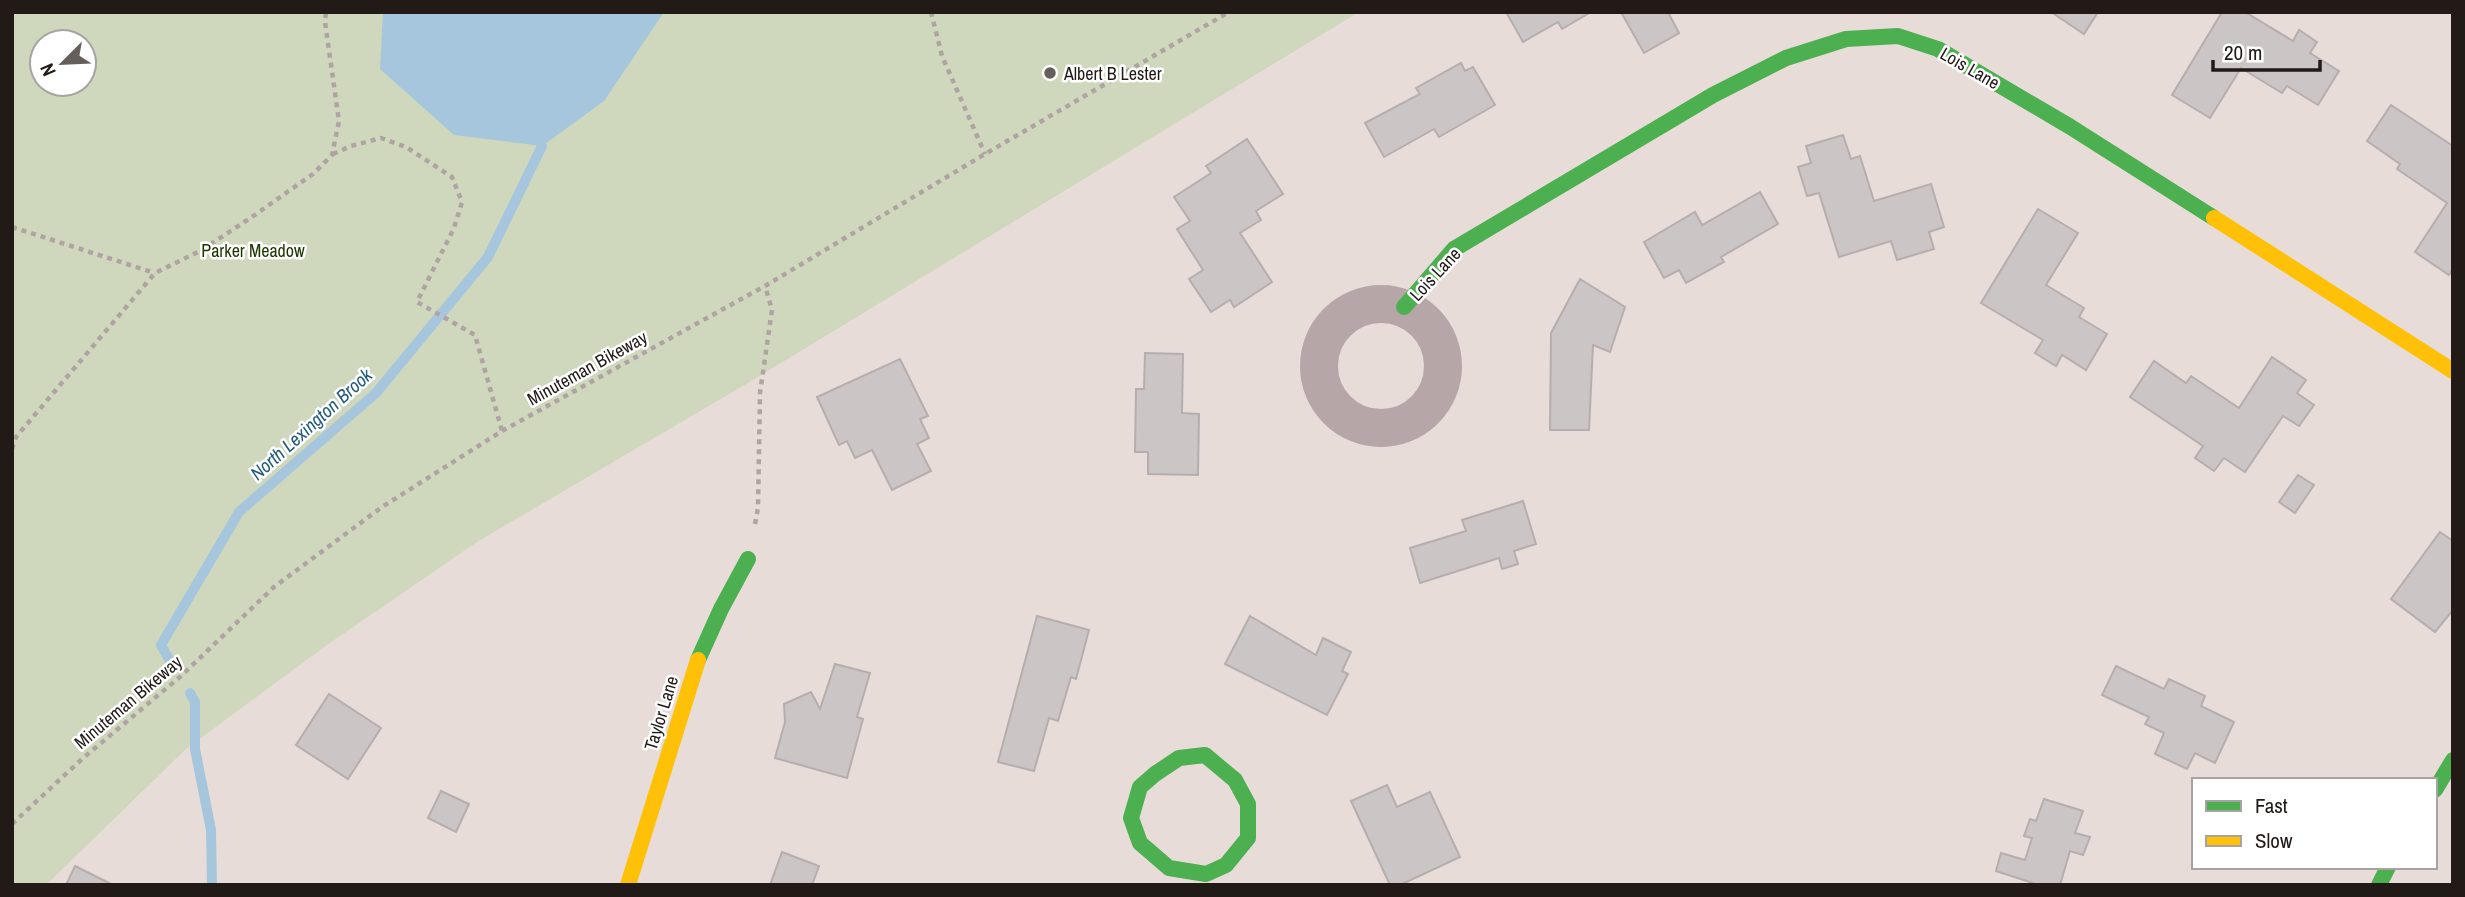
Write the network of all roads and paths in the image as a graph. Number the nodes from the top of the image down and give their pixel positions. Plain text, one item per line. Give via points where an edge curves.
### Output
1 (326, 12) edge
2 (931, 12) edge
3 (1229, 12) edge
4 (985, 154) junction
5 (332, 155) junction
6 (12, 227) edge
7 (155, 272) junction
8 (765, 286) junction
9 (1405, 307) dead end
10 (2453, 372) edge
11 (502, 431) junction
12 (12, 449) edge
13 (748, 559) joint
14 (2453, 760) edge
15 (2437, 787) edge
16 (12, 824) edge
17 (2387, 869) edge
18 (1233, 875) edge
19 (628, 885) edge
20 (2379, 885) edge

1 - 5 path via 339,121
2 - 4 path via 942,56
3 - 4 path, Minuteman Bikeway
4 - 8 path, Minuteman Bikeway
5 - 7 path via 249,219 202,250
5 - 11 path via 381,138 406,147 452,177 461,202 454,228 417,302 475,335
6 - 7 path
7 - 12 path via 16,437
8 - 11 path, Minuteman Bikeway
8 - 13 path via 772,310 760,393 758,508
9 - 10 street, Lois Lane via 1454,249 1713,95 1786,58 1846,39 1898,36 1938,49 2069,126
11 - 16 path, Minuteman Bikeway via 382,507 274,587 181,676
13 - 19 street, Taylor Lane via 696,665
14 - 15 street
17 - 20 street
18 - 18 street via 1169,868 1140,843 1131,818 1140,787 1179,758 1205,755 1216,762 1235,780 1248,804 1248,838

